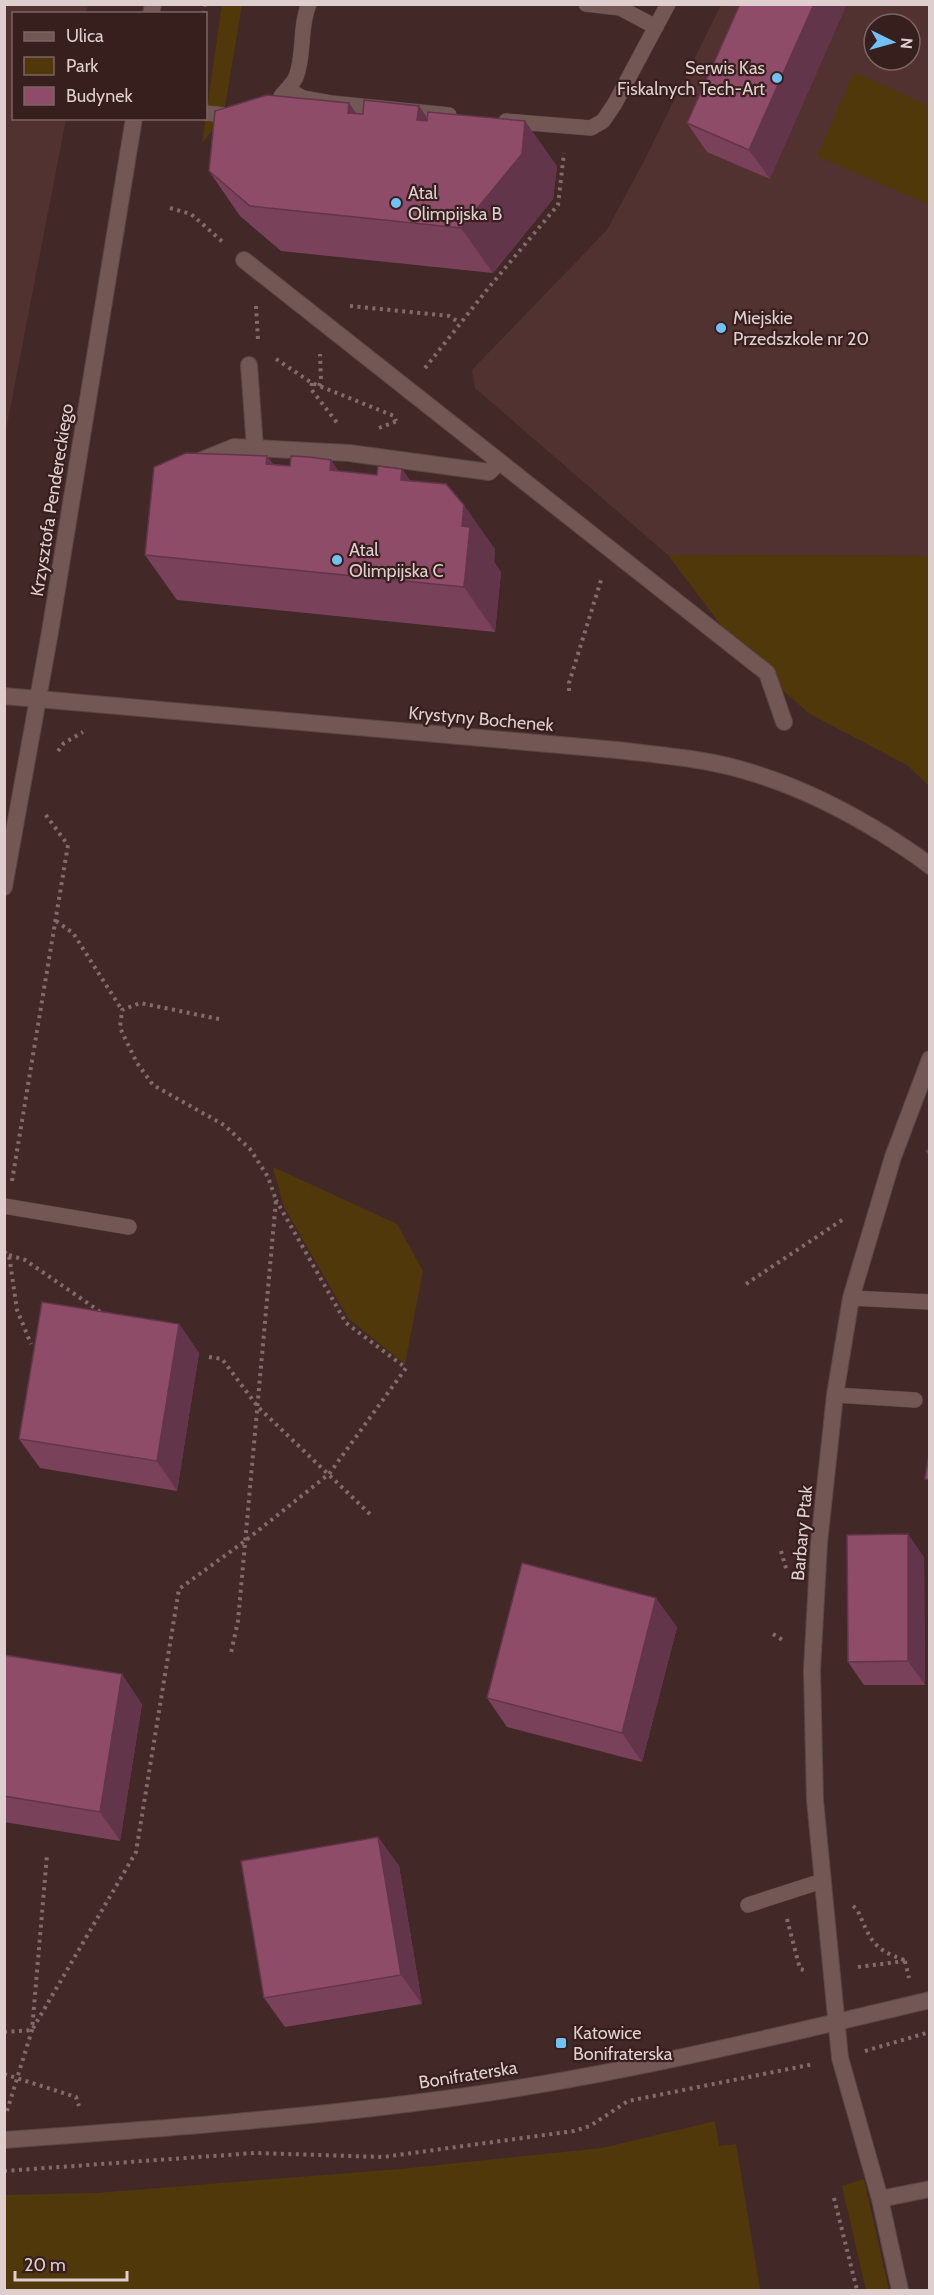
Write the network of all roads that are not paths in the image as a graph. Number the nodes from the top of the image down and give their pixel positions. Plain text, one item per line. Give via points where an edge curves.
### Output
1 (309, 4) edge
2 (586, 4) edge
3 (668, 4) edge
4 (656, 27) junction
5 (287, 89) junction
6 (272, 104) edge
7 (207, 113) edge
8 (246, 114) edge
9 (461, 116) edge
10 (134, 120) edge
11 (496, 120) edge
12 (244, 260) road end
13 (249, 365) dead end
14 (255, 448) junction
15 (499, 462) junction
16 (182, 469) edge
17 (4, 696) edge
18 (38, 699) junction
19 (784, 722) dead end
20 (930, 866) edge
21 (4, 887) edge
22 (930, 1059) edge
23 (6, 1206) edge
24 (129, 1227) dead end
25 (851, 1298) junction
26 (930, 1302) edge
27 (835, 1395) junction
28 (915, 1400) dead end
29 (822, 1881) junction
30 (748, 1905) dead end
31 (930, 2000) edge
32 (837, 2023) junction
33 (4, 2140) edge
34 (930, 2189) edge
35 (880, 2199) junction
36 (900, 2290) edge

1 - 5 lane via 304,15 300,63
2 - 4 lane via 620,8
3 - 4 lane
4 - 11 lane via 614,105 603,121 591,128
5 - 6 lane
5 - 9 lane via 303,98 331,103
7 - 8 lane
10 - 18 street, Krzysztofa Pendereckiego
12 - 15 street
13 - 14 street
14 - 15 street via 349,453 489,472
14 - 16 street via 234,447
15 - 19 street via 767,673
17 - 18 street, Krystyny Bochenek
18 - 20 street, Krystyny Bochenek via 617,750 702,761 768,778 818,798 863,821
18 - 21 street, Krzysztofa Pendereckiego
22 - 25 street, Barbary Ptak via 892,1157
23 - 24 lane
25 - 26 lane
25 - 27 street, Barbary Ptak
27 - 28 lane
27 - 29 street, Barbary Ptak via 819,1544 812,1670 815,1800
29 - 30 lane
29 - 32 street, Barbary Ptak
31 - 32 street, Bonifraterska
32 - 33 street, Bonifraterska via 685,2056 460,2097 148,2130
32 - 35 street, Barbary Ptak via 840,2058
34 - 35 street
35 - 36 street, Barbary Ptak

